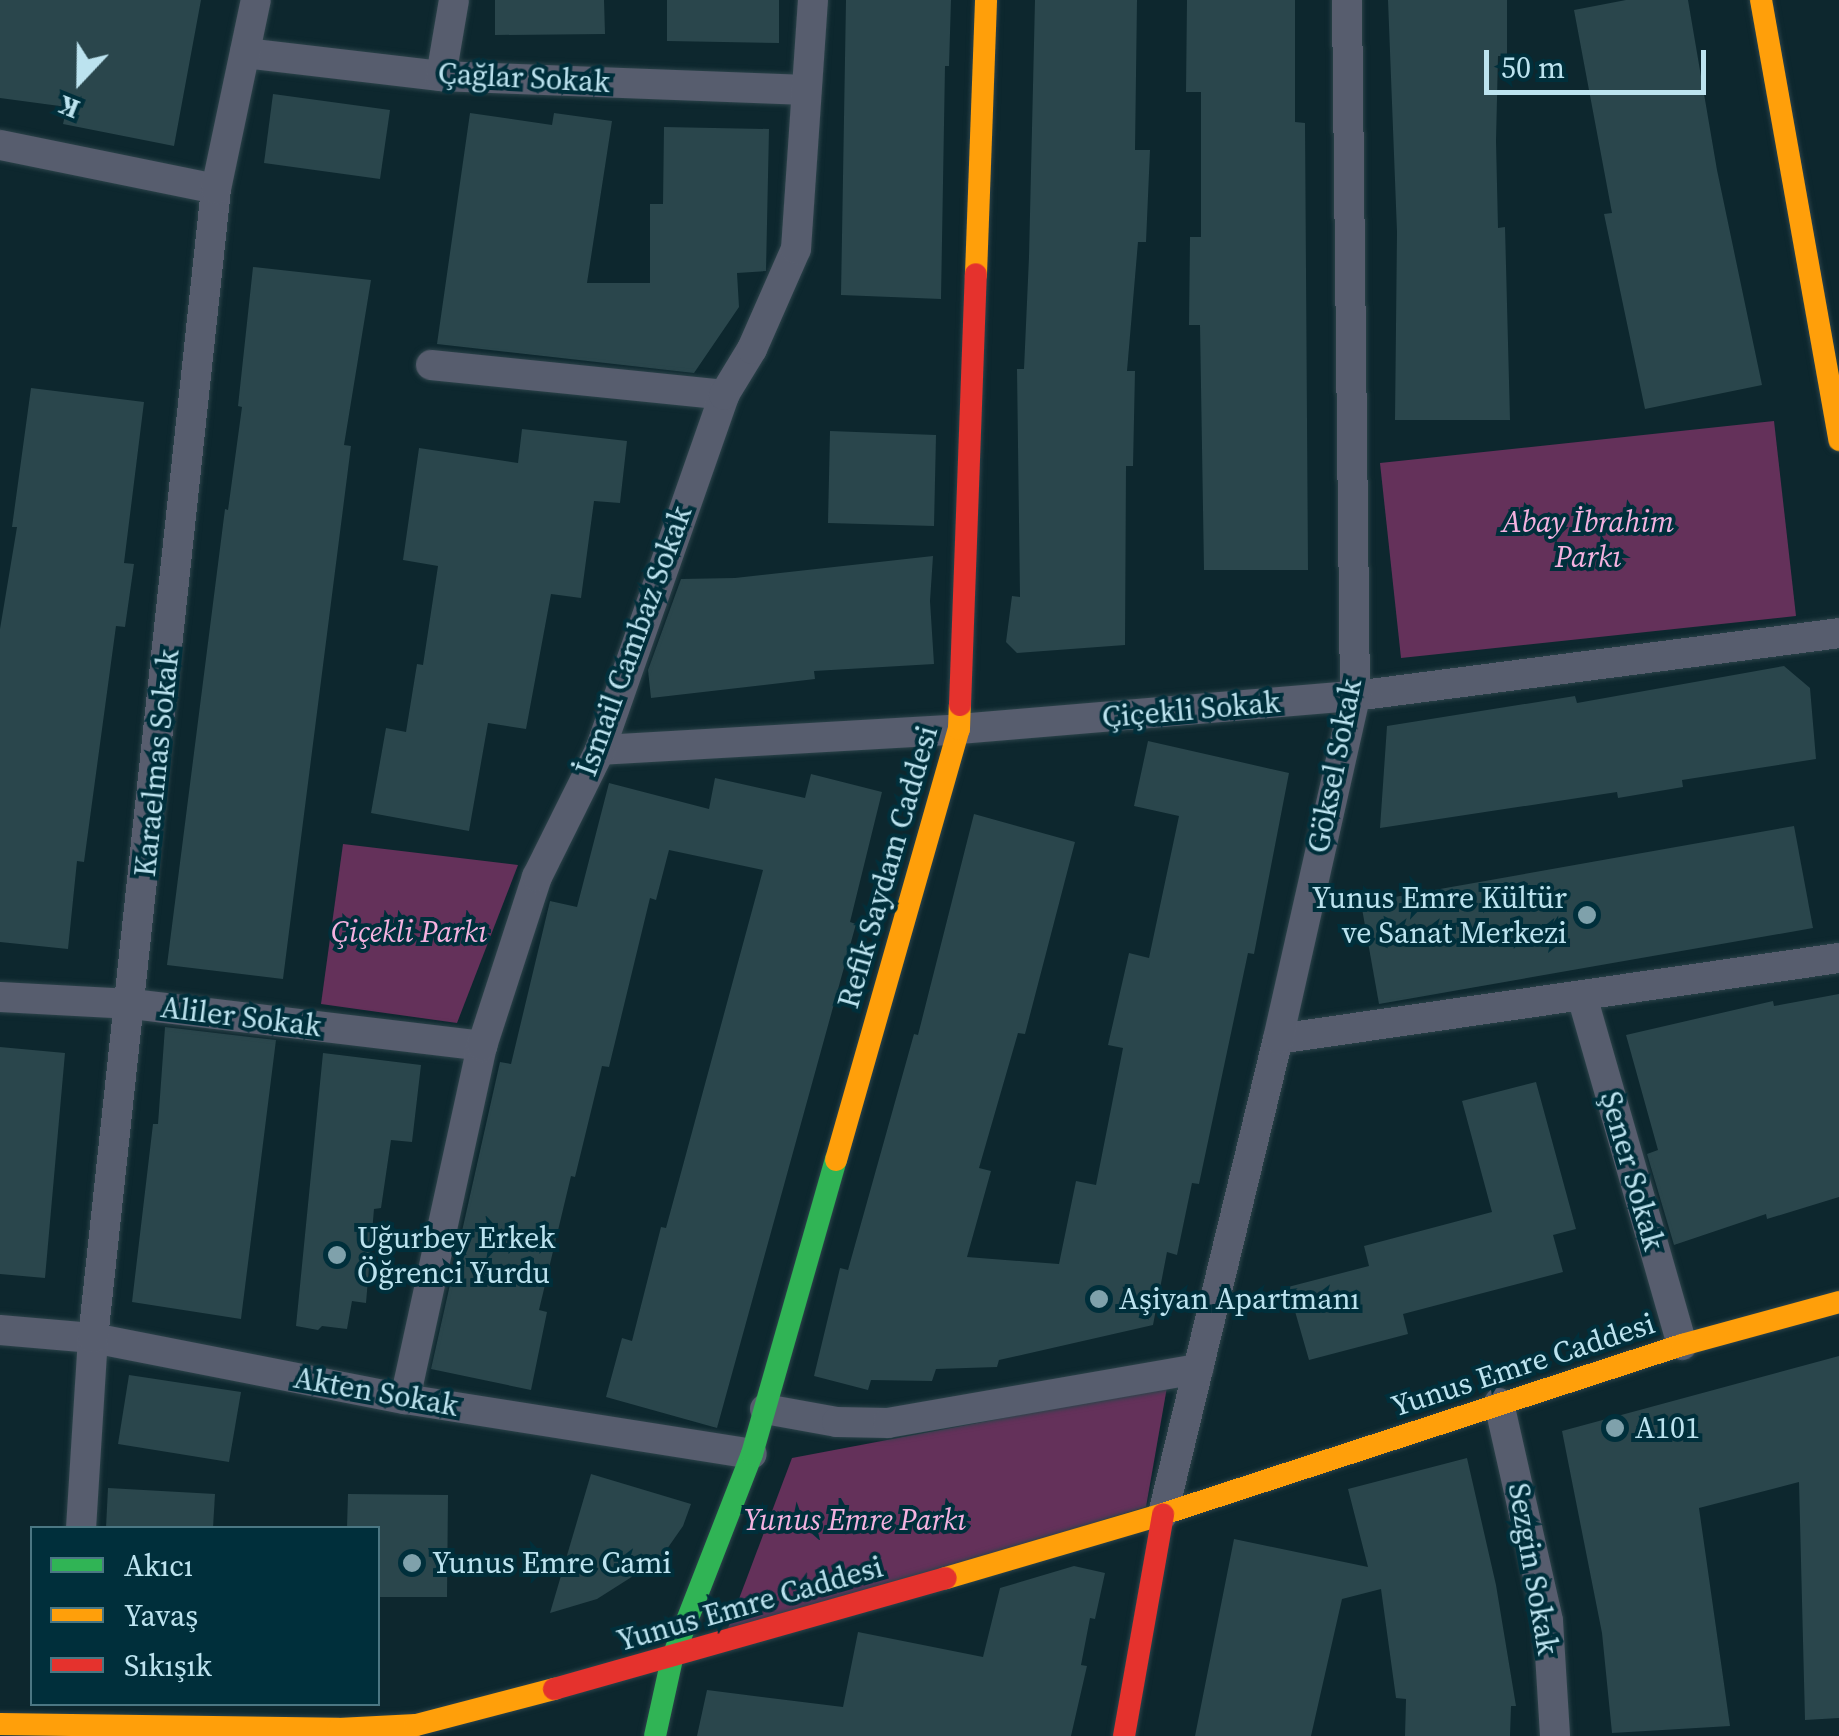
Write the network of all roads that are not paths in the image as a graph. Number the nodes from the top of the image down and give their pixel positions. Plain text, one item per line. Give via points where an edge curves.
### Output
1 (256, 0) edge
2 (454, 0) edge
3 (812, 0) edge
4 (986, 0) edge
5 (1348, 0) edge
6 (1760, 0) edge
7 (245, 53) junction
8 (440, 76) junction
9 (805, 90) junction
10 (0, 145) edge
11 (216, 189) junction
12 (431, 365) dead end
13 (724, 395) junction
14 (1839, 440) edge
15 (1839, 633) edge
16 (1355, 696) junction
17 (959, 730) junction
18 (600, 750) junction
19 (1839, 958) edge
20 (1582, 996) junction
21 (0, 997) edge
22 (132, 1004) junction
23 (1278, 1039) junction
24 (482, 1046) junction
25 (1839, 1302) edge
26 (0, 1330) edge
27 (93, 1338) junction
28 (1682, 1346) junction
29 (1198, 1369) junction
30 (405, 1399) junction
31 (1500, 1404) junction
32 (765, 1409) junction
33 (752, 1454) junction
34 (1163, 1514) junction
35 (80, 1526) edge
36 (672, 1659) junction
37 (68, 1721) edge
38 (0, 1724) edge
39 (655, 1736) edge
40 (1124, 1736) edge
41 (1555, 1736) edge

1 - 7 street, Karaelmas Sokak
2 - 8 street
3 - 9 street, İsmail Cambaz Sokak
4 - 17 street, Refik Saydam Caddesi
5 - 16 street, Göksel Sokak
6 - 14 street
7 - 8 street, Çağlar Sokak
7 - 11 street, Karaelmas Sokak
8 - 9 street, Çağlar Sokak
9 - 13 street, İsmail Cambaz Sokak via 796,248
10 - 11 street
11 - 22 street, Karaelmas Sokak
12 - 13 street
13 - 18 street, İsmail Cambaz Sokak
15 - 16 street, Çiçekli Sokak
16 - 17 street, Çiçekli Sokak
16 - 23 street, Göksel Sokak
17 - 18 street, Çiçekli Sokak
17 - 32 street, Refik Saydam Caddesi
18 - 24 street, İsmail Cambaz Sokak via 537,878
19 - 20 street
20 - 23 street
20 - 28 street, Şener Sokak
21 - 22 street, Aliler Sokak
22 - 24 street, Aliler Sokak
22 - 27 street, Karaelmas Sokak
23 - 29 street, Göksel Sokak
24 - 30 street, İsmail Cambaz Sokak
25 - 28 street, Yunus Emre Caddesi
26 - 27 street, Akten Sokak
27 - 30 street, Akten Sokak
27 - 35 street, Karaelmas Sokak
28 - 31 street, Yunus Emre Caddesi
29 - 32 street via 888,1423
29 - 34 street, Göksel Sokak
30 - 33 street, Akten Sokak
31 - 34 street, Yunus Emre Caddesi
31 - 41 street, Sezgin Sokak via 1548,1621
32 - 33 street, Refik Saydam Caddesi
33 - 36 street, Refik Saydam Caddesi
34 - 36 street, Yunus Emre Caddesi
34 - 40 street
36 - 37 street, Yunus Emre Caddesi via 416,1724 338,1729
36 - 39 street, Refik Saydam Caddesi
37 - 38 street, Yunus Emre Caddesi

